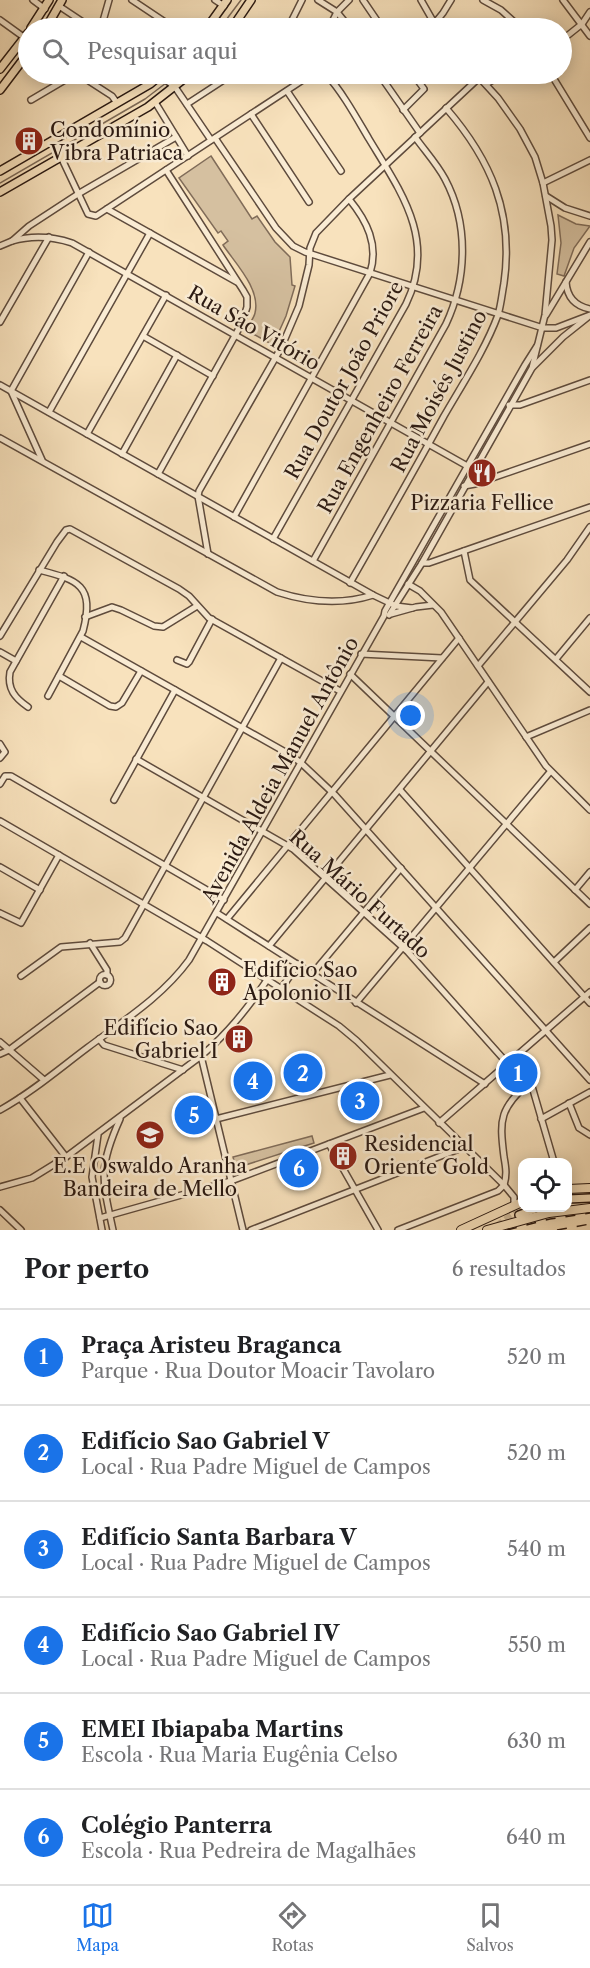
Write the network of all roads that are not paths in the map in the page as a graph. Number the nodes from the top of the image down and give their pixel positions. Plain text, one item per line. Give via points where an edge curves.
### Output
1 (33, 0) edge
2 (49, 0) edge
3 (109, 0) edge
4 (132, 0) edge
5 (215, 0) edge
6 (251, 0) edge
7 (302, 0) edge
8 (318, 0) edge
9 (349, 0) edge
10 (363, 0) edge
11 (421, 0) edge
12 (451, 0) edge
13 (483, 0) edge
14 (563, 0) edge
15 (60, 3) edge
16 (225, 3) edge
17 (45, 9) junction
18 (338, 12) junction
19 (590, 12) edge
20 (39, 18) edge
21 (52, 18) edge
22 (79, 18) edge
23 (104, 18) edge
24 (159, 18) edge
25 (214, 18) edge
26 (239, 18) edge
27 (293, 18) edge
28 (335, 18) edge
29 (342, 18) edge
30 (375, 18) edge
31 (431, 18) edge
32 (440, 18) edge
33 (510, 18) edge
34 (0, 20) edge
35 (582, 24) junction
36 (18, 30) edge
37 (572, 32) edge
38 (590, 36) edge
39 (18, 46) edge
40 (18, 66) edge
41 (0, 69) edge
42 (59, 84) edge
43 (93, 84) edge
44 (150, 84) edge
45 (218, 84) edge
46 (297, 84) edge
47 (332, 84) edge
48 (386, 84) edge
49 (420, 84) edge
50 (469, 84) edge
51 (486, 84) edge
52 (557, 84) edge
53 (173, 85) joint
54 (0, 90) edge
55 (287, 91) junction
56 (31, 100) dead end
57 (155, 102) junction
58 (117, 103) junction
59 (187, 104) junction
60 (446, 108) junction
61 (403, 110) junction
62 (251, 114) junction
63 (420, 133) junction
64 (176, 137) junction
65 (415, 137) junction
66 (590, 138) edge
67 (213, 139) junction
68 (188, 156) junction
69 (60, 157) junction
70 (590, 160) edge
71 (385, 165) junction
72 (166, 170) junction
73 (0, 171) edge
74 (340, 171) dead end
75 (543, 183) junction
76 (0, 192) edge
77 (78, 194) junction
78 (546, 196) junction
79 (349, 199) junction
80 (309, 202) dead end
81 (562, 206) junction
82 (106, 209) junction
83 (549, 216) junction
84 (590, 216) edge
85 (150, 233) junction
86 (49, 237) junction
87 (12, 241) junction
88 (590, 242) edge
89 (0, 246) edge
90 (89, 252) junction
91 (309, 254) junction
92 (127, 273) junction
93 (370, 273) junction
94 (566, 280) junction
95 (238, 282) junction
96 (414, 286) junction
97 (549, 287) junction
98 (560, 293) junction
99 (166, 295) junction
100 (457, 300) junction
101 (590, 309) edge
102 (498, 313) junction
103 (545, 315) junction
104 (590, 315) edge
105 (0, 322) edge
106 (543, 328) junction
107 (236, 335) junction
108 (143, 336) junction
109 (537, 346) junction
110 (177, 355) junction
111 (276, 358) junction
112 (532, 368) junction
113 (213, 376) junction
114 (312, 379) junction
115 (590, 380) edge
116 (0, 384) edge
117 (11, 391) junction
118 (352, 401) junction
119 (504, 403) junction
120 (510, 406) junction
121 (49, 412) junction
122 (390, 422) junction
123 (87, 434) junction
124 (0, 438) edge
125 (429, 444) junction
126 (590, 444) edge
127 (122, 454) junction
128 (43, 461) junction
129 (471, 468) junction
130 (158, 474) junction
131 (458, 483) junction
132 (465, 486) junction
133 (198, 496) junction
134 (590, 507) edge
135 (234, 517) junction
136 (590, 527) edge
137 (273, 539) junction
138 (464, 551) junction
139 (207, 554) junction
140 (313, 561) junction
141 (422, 563) junction
142 (39, 570) junction
143 (64, 576) junction
144 (403, 581) junction
145 (350, 582) junction
146 (409, 584) junction
147 (420, 591) junction
148 (373, 595) junction
149 (390, 603) junction
150 (434, 605) junction
151 (197, 606) junction
152 (396, 606) junction
153 (414, 608) junction
154 (86, 616) junction
155 (386, 616) junction
156 (590, 618) edge
157 (212, 619) junction
158 (0, 621) edge
159 (515, 622) junction
160 (7, 625) junction
161 (0, 636) edge
162 (81, 637) junction
163 (459, 638) junction
164 (0, 652) edge
165 (361, 654) junction
166 (281, 658) junction
167 (442, 658) junction
168 (556, 659) junction
169 (177, 660) dead end
170 (16, 661) junction
171 (478, 666) junction
172 (141, 671) junction
173 (350, 674) junction
174 (59, 676) junction
175 (488, 682) junction
176 (175, 690) junction
177 (340, 691) junction
178 (590, 692) edge
179 (48, 696) dead end
180 (28, 707) dead end
181 (590, 710) edge
182 (395, 717) junction
183 (243, 728) junction
184 (526, 737) junction
185 (0, 744) edge
186 (431, 752) junction
187 (0, 758) edge
188 (136, 759) junction
189 (300, 762) junction
190 (550, 772) junction
191 (0, 784) edge
192 (400, 790) junction
193 (332, 792) junction
194 (204, 797) junction
195 (114, 800) dead end
196 (590, 810) edge
197 (0, 821) edge
198 (506, 823) junction
199 (262, 830) junction
200 (367, 830) junction
201 (288, 845) junction
202 (59, 855) junction
203 (0, 867) edge
204 (165, 867) junction
205 (469, 867) junction
206 (401, 868) junction
207 (590, 872) edge
208 (326, 878) junction
209 (40, 890) junction
210 (575, 890) junction
211 (224, 900) junction
212 (144, 904) junction
213 (590, 904) edge
214 (436, 907) junction
215 (364, 912) junction
216 (0, 913) edge
217 (217, 913) junction
218 (227, 919) junction
219 (590, 928) edge
220 (202, 938) junction
221 (90, 944) junction
222 (269, 946) junction
223 (403, 947) junction
224 (554, 962) junction
225 (298, 964) junction
226 (312, 974) junction
227 (21, 976) dead end
228 (267, 980) junction
229 (281, 989) junction
230 (590, 992) edge
231 (584, 997) junction
232 (356, 1002) junction
233 (590, 1003) edge
234 (547, 1031) junction
235 (99, 1040) junction
236 (0, 1042) edge
237 (9, 1050) junction
238 (522, 1052) junction
239 (0, 1054) edge
240 (201, 1056) junction
241 (508, 1064) junction
242 (183, 1070) junction
243 (390, 1075) junction
244 (44, 1080) junction
245 (590, 1080) edge
246 (530, 1081) junction
247 (485, 1084) junction
248 (590, 1092) edge
249 (20, 1098) junction
250 (569, 1103) junction
251 (424, 1108) junction
252 (0, 1110) edge
253 (121, 1118) junction
254 (216, 1119) junction
255 (541, 1119) junction
256 (439, 1123) junction
257 (98, 1135) junction
258 (590, 1135) edge
259 (329, 1144) junction
260 (464, 1147) junction
261 (66, 1157) junction
262 (553, 1158) edge
263 (231, 1181) junction
264 (504, 1185) junction
265 (0, 1187) edge
266 (590, 1188) edge
267 (355, 1190) junction
268 (572, 1190) edge
269 (590, 1199) edge
270 (572, 1201) edge
271 (518, 1208) edge
272 (590, 1208) edge
273 (0, 1210) edge
274 (516, 1211) junction
275 (110, 1216) junction
276 (100, 1218) junction
277 (21, 1230) edge
278 (102, 1230) edge
279 (113, 1230) edge
280 (243, 1230) edge
281 (251, 1230) edge
282 (378, 1230) edge
283 (398, 1230) edge
284 (461, 1230) edge
285 (488, 1230) edge

1 - 17 street
2 - 17 main road
3 - 23 street
4 - 24 street
5 - 16 street
6 - 26 main road
7 - 27 street
8 - 18 street
9 - 18 street
10 - 30 street
11 - 31 street
12 - 32 street
13 - 33 street
14 - 35 street
15 - 21 main road
15 - 22 street
16 - 25 main road
17 - 20 main road
18 - 28 street
18 - 29 street
19 - 35 street
34 - 36 street
35 - 37 street
35 - 38 street
39 - 41 main road
40 - 54 main road
42 - 56 street
43 - 58 street
44 - 58 main road
45 - 59 street
46 - 55 street
47 - 71 street, Rua Doutor João Priore
48 - 61 street
49 - 61 street via 424,89
50 - 60 street
51 - 75 street via 520,129
52 - 66 street
53 - 57 main road
53 - 59 street
55 - 62 street
55 - 74 street
57 - 64 street
57 - 69 main road
58 - 73 main road
59 - 67 street
60 - 63 street
60 - 102 street, Rua Moisés Justino via 481,154 500,202 507,251
61 - 63 street
62 - 67 street
62 - 80 street
63 - 65 street
64 - 68 street
64 - 77 street
65 - 71 street
65 - 100 street, Rua Engenheiro Ferreira via 445,178 461,223 462,266
67 - 68 street
67 - 91 street via 276,228 293,246
68 - 72 street
69 - 76 main road
69 - 77 street
70 - 75 street
71 - 79 street
71 - 96 street, Rua Doutor João Priore via 415,226 419,255
72 - 82 street
72 - 95 street
75 - 78 street
77 - 82 street via 90,216
77 - 87 street
78 - 81 street
78 - 83 street
79 - 91 street via 316,233
79 - 93 street via 372,237
81 - 83 street
81 - 84 street
82 - 85 street
83 - 97 street
85 - 92 street
85 - 95 street
86 - 87 street
86 - 90 street, Rua São Vitório
86 - 105 street
87 - 89 street
88 - 94 street
90 - 92 street, Rua São Vitório
90 - 117 street
91 - 93 street
91 - 111 street via 299,306
92 - 99 street, Rua São Vitório
92 - 121 street
93 - 96 street
93 - 114 street
94 - 98 street
94 - 101 street via 568,295
95 - 107 street via 247,297 247,307
96 - 100 street
96 - 118 street, Rua Doutor João Priore
97 - 98 street via 553,293
97 - 103 street
98 - 103 street
99 - 107 street, Rua São Vitório
99 - 108 street
100 - 102 street
100 - 122 street, Rua Engenheiro Ferreira
102 - 106 street
102 - 125 street, Rua Moisés Justino
103 - 106 street
104 - 106 street via 556,328
104 - 112 street
106 - 109 street
107 - 111 street, Rua São Vitório
107 - 113 street
108 - 110 street
108 - 123 street
109 - 112 street
109 - 119 street
110 - 113 street
110 - 127 street
111 - 114 street, Rua São Vitório
111 - 133 street
112 - 120 street
113 - 130 street
114 - 118 street, Rua São Vitório
114 - 135 street
115 - 120 street
116 - 117 street
117 - 121 street
117 - 128 street
118 - 122 street, Rua São Vitório
118 - 137 street, Rua Doutor João Priore
119 - 120 street
119 - 129 street
120 - 129 street
121 - 123 street
122 - 125 street, Rua São Vitório
122 - 140 street, Rua Engenheiro Ferreira
123 - 127 street
124 - 128 street
125 - 129 street, Rua São Vitório
125 - 145 street, Rua Moisés Justino
126 - 132 street
127 - 130 street
128 - 139 street
129 - 131 street, Avenida Aldeia Manuel Antônio
129 - 132 street, Avenida Aldeia Manuel Antônio
130 - 133 street
131 - 132 street
131 - 144 street, Avenida Aldeia Manuel Antônio
132 - 141 street, Avenida Aldeia Manuel Antônio
133 - 135 street
133 - 139 street
134 - 138 street
135 - 137 street
136 - 159 street
137 - 140 street
138 - 141 street
138 - 159 street via 470,580
139 - 148 street via 289,596 336,601
140 - 145 street
141 - 146 street, Avenida Aldeia Manuel Antônio
142 - 143 street
142 - 151 street via 68,529 73,530 178,589
142 - 160 street
143 - 154 street via 81,587
143 - 170 street
144 - 146 street
144 - 149 street, Avenida Aldeia Manuel Antônio
145 - 148 street
146 - 147 street
146 - 152 street, Avenida Aldeia Manuel Antônio
147 - 150 street
147 - 153 street via 421,598
148 - 149 street
149 - 152 street
149 - 155 street, Avenida Aldeia Manuel Antônio
150 - 153 street
150 - 163 street
151 - 154 street via 162,627 112,607
151 - 157 street
152 - 153 street
152 - 155 street, Avenida Aldeia Manuel Antônio
153 - 155 street
154 - 162 street
155 - 165 street, Avenida Aldeia Manuel Antônio
156 - 168 street
157 - 166 street
157 - 169 street via 189,662
158 - 160 street
159 - 168 street
159 - 171 street
160 - 161 street
162 - 172 street
162 - 174 street
163 - 167 street
163 - 171 street
164 - 170 street
165 - 167 street
165 - 173 street, Avenida Aldeia Manuel Antônio
166 - 177 street
166 - 183 street
167 - 182 street
168 - 178 street
170 - 180 street via 10,688
171 - 175 street
172 - 174 street via 122,704 116,707
172 - 176 street
173 - 177 street, Avenida Aldeia Manuel Antônio
173 - 182 street
174 - 179 street
175 - 184 street
175 - 186 street
176 - 183 street
176 - 188 street
177 - 189 street, Avenida Aldeia Manuel Antônio
181 - 184 street
182 - 186 street
182 - 193 street
183 - 189 street
183 - 194 street
184 - 190 street
185 - 187 street via 5,752
186 - 192 street
186 - 198 street
188 - 194 street, Rua Mário Furtado
188 - 195 street
189 - 193 street
189 - 199 street, Avenida Aldeia Manuel Antônio
190 - 196 street
190 - 198 street
191 - 204 street via 3,778 11,776
192 - 200 street
192 - 205 street
193 - 200 street
193 - 201 street
194 - 199 street, Rua Mário Furtado
194 - 204 street
197 - 202 street
198 - 205 street
198 - 210 street
199 - 201 street, Rua Mário Furtado
199 - 211 street, Avenida Aldeia Manuel Antônio
200 - 206 street
200 - 208 street
201 - 208 street, Rua Mário Furtado
201 - 218 street
202 - 209 street
202 - 212 street
203 - 209 street
204 - 211 street
204 - 212 street
205 - 214 street
205 - 224 street
206 - 214 street
206 - 215 street
207 - 210 street
208 - 215 street, Rua Mário Furtado
208 - 222 street
209 - 216 street via 20,924
210 - 213 street
211 - 217 street, Avenida Aldeia Manuel Antônio
212 - 220 street
212 - 221 street via 120,942
214 - 223 street
214 - 234 street
215 - 223 street, Rua Mário Furtado
215 - 226 street
217 - 218 street
217 - 220 street, Avenida Aldeia Manuel Antônio
218 - 222 street
219 - 224 street
220 - 228 street
220 - 235 street, Avenida Aldeia Manuel Antônio via 183,969 164,989
221 - 227 street via 61,946
221 - 237 street via 107,975
222 - 225 street
223 - 232 street
223 - 241 street, Rua Mário Furtado
224 - 231 street
225 - 226 street
225 - 229 street
226 - 232 street
228 - 229 street
228 - 240 street via 239,1020
229 - 243 street via 339,1026
230 - 231 street
231 - 233 street
231 - 234 street
232 - 247 street
234 - 238 street
234 - 245 street
235 - 242 street via 104,1045
235 - 244 street, Avenida Aldeia Manuel Antônio
236 - 237 street
237 - 239 street
237 - 244 street
238 - 241 street
238 - 246 street
240 - 242 street
240 - 254 street
241 - 247 street
242 - 253 street
243 - 251 street
243 - 254 street
244 - 249 street, Avenida Aldeia Manuel Antônio
246 - 255 street
246 - 264 street via 509,1104 501,1122 507,1174
247 - 256 street
248 - 250 street
249 - 252 street, Avenida Aldeia Manuel Antônio
249 - 261 street
250 - 255 street
250 - 258 street via 579,1128
251 - 256 street
251 - 259 street
253 - 257 street
253 - 275 street via 104,1166
254 - 263 street
255 - 262 street
256 - 260 street
257 - 261 street
257 - 276 street via 92,1176
259 - 263 street
259 - 267 street
260 - 264 street
260 - 267 street
261 - 265 street via 32,1178
263 - 275 street
263 - 280 street
264 - 274 street via 514,1197
264 - 283 street via 498,1191
266 - 268 highway
267 - 281 street
267 - 282 street
269 - 270 main road
271 - 274 highway
272 - 285 highway via 549,1213
273 - 277 street
274 - 284 highway
275 - 276 street
275 - 279 street
276 - 278 street

